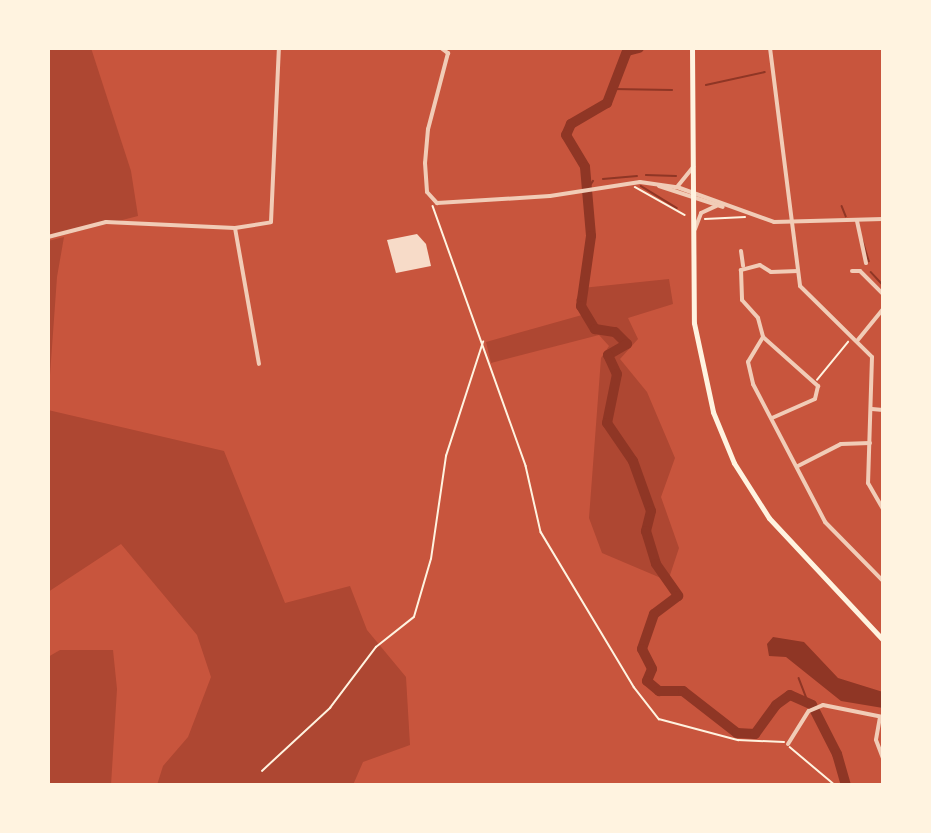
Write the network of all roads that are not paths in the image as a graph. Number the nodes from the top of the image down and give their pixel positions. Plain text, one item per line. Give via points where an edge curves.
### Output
1 (279, 48) edge
2 (441, 48) edge
3 (692, 48) edge
4 (770, 48) edge
5 (693, 166) junction
6 (653, 183) junction
7 (677, 187) junction
8 (694, 195) junction
9 (718, 206) junction
10 (725, 207) junction
11 (883, 219) edge
12 (857, 221) junction
13 (792, 222) junction
14 (235, 228) junction
15 (693, 236) junction
16 (48, 237) edge
17 (741, 250) dead end
18 (866, 263) dead end
19 (743, 266) junction
20 (798, 271) junction
21 (852, 271) dead end
22 (883, 294) edge
23 (883, 309) edge
24 (763, 337) junction
25 (857, 341) junction
26 (259, 364) dead end
27 (872, 409) junction
28 (883, 410) edge
29 (772, 418) junction
30 (870, 443) junction
31 (798, 466) junction
32 (883, 509) edge
33 (883, 581) edge
34 (883, 640) edge
35 (881, 717) edge
36 (788, 744) road end
37 (883, 758) edge

1 - 14 street via 269,171 272,217 266,224
2 - 6 street via 448,53 426,146 431,200 474,201 626,182
3 - 5 main road
4 - 13 street
5 - 7 street
5 - 8 main road
6 - 7 street
6 - 8 street
7 - 8 street
8 - 9 street
8 - 10 street
8 - 15 main road
9 - 10 street
9 - 15 street via 701,213
10 - 13 street
11 - 12 street
12 - 13 street
12 - 18 street
13 - 20 street
14 - 16 street via 106,222
14 - 26 street
15 - 34 main road via 698,353 731,455 769,518
17 - 19 street
19 - 20 street
19 - 24 street via 742,300 758,318
20 - 25 street via 805,295
21 - 22 street via 860,271
23 - 25 street
24 - 29 street via 748,362
24 - 29 street via 816,381 814,399
25 - 27 street via 874,365
27 - 28 street
27 - 30 street
29 - 31 street
30 - 31 street via 848,441
30 - 32 street via 868,483
31 - 33 street via 825,522
35 - 36 street via 823,705 809,711
35 - 37 street via 876,740

